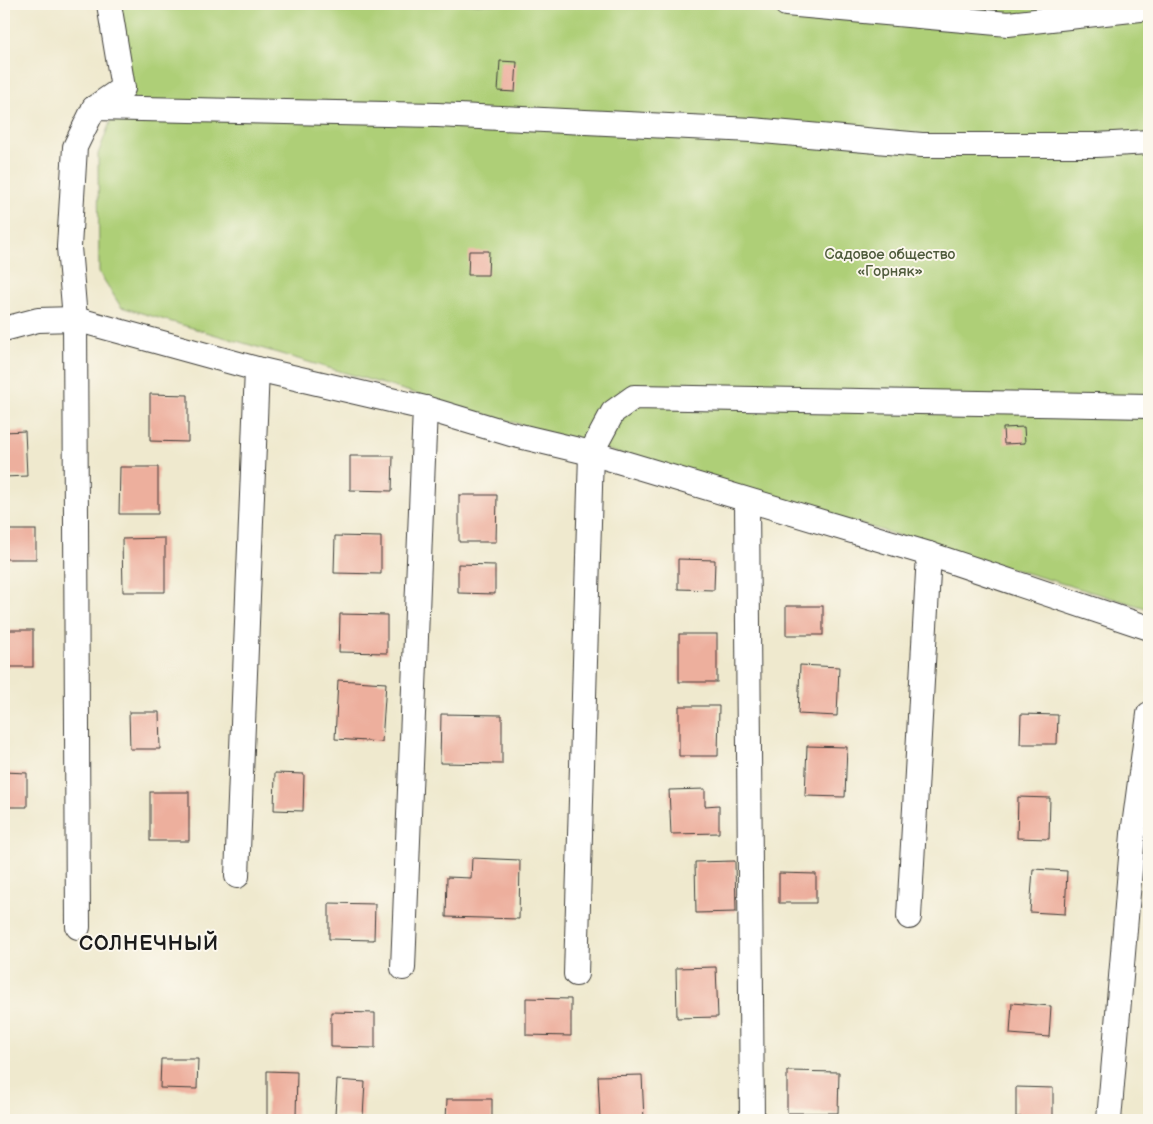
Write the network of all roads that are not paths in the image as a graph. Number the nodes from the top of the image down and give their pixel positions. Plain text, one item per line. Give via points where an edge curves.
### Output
1 (109, 4) edge
2 (786, 4) edge
3 (1149, 8) edge
4 (94, 108) junction
5 (1149, 142) edge
6 (75, 319) junction
7 (4, 329) edge
8 (257, 369) junction
9 (1149, 406) edge
10 (425, 408) junction
11 (591, 453) junction
12 (747, 500) junction
13 (930, 554) junction
14 (1149, 628) edge
15 (1149, 714) edge
16 (238, 876) dead end
17 (909, 917) dead end
18 (78, 927) dead end
19 (403, 968) dead end
20 (576, 974) dead end
21 (752, 1120) edge
22 (1109, 1120) edge

1 - 4 street via 123,88
2 - 3 street via 1008,24
4 - 5 street via 447,115 752,130 922,145
4 - 6 street via 75,147 69,247
6 - 7 street via 38,320
6 - 8 street
6 - 18 street
8 - 10 street
8 - 16 street
9 - 11 street via 634,397 613,412
10 - 11 street via 511,434
10 - 19 street
11 - 12 street
11 - 20 street
12 - 13 street
12 - 21 street
13 - 14 street
13 - 17 street
15 - 22 street via 1133,834

